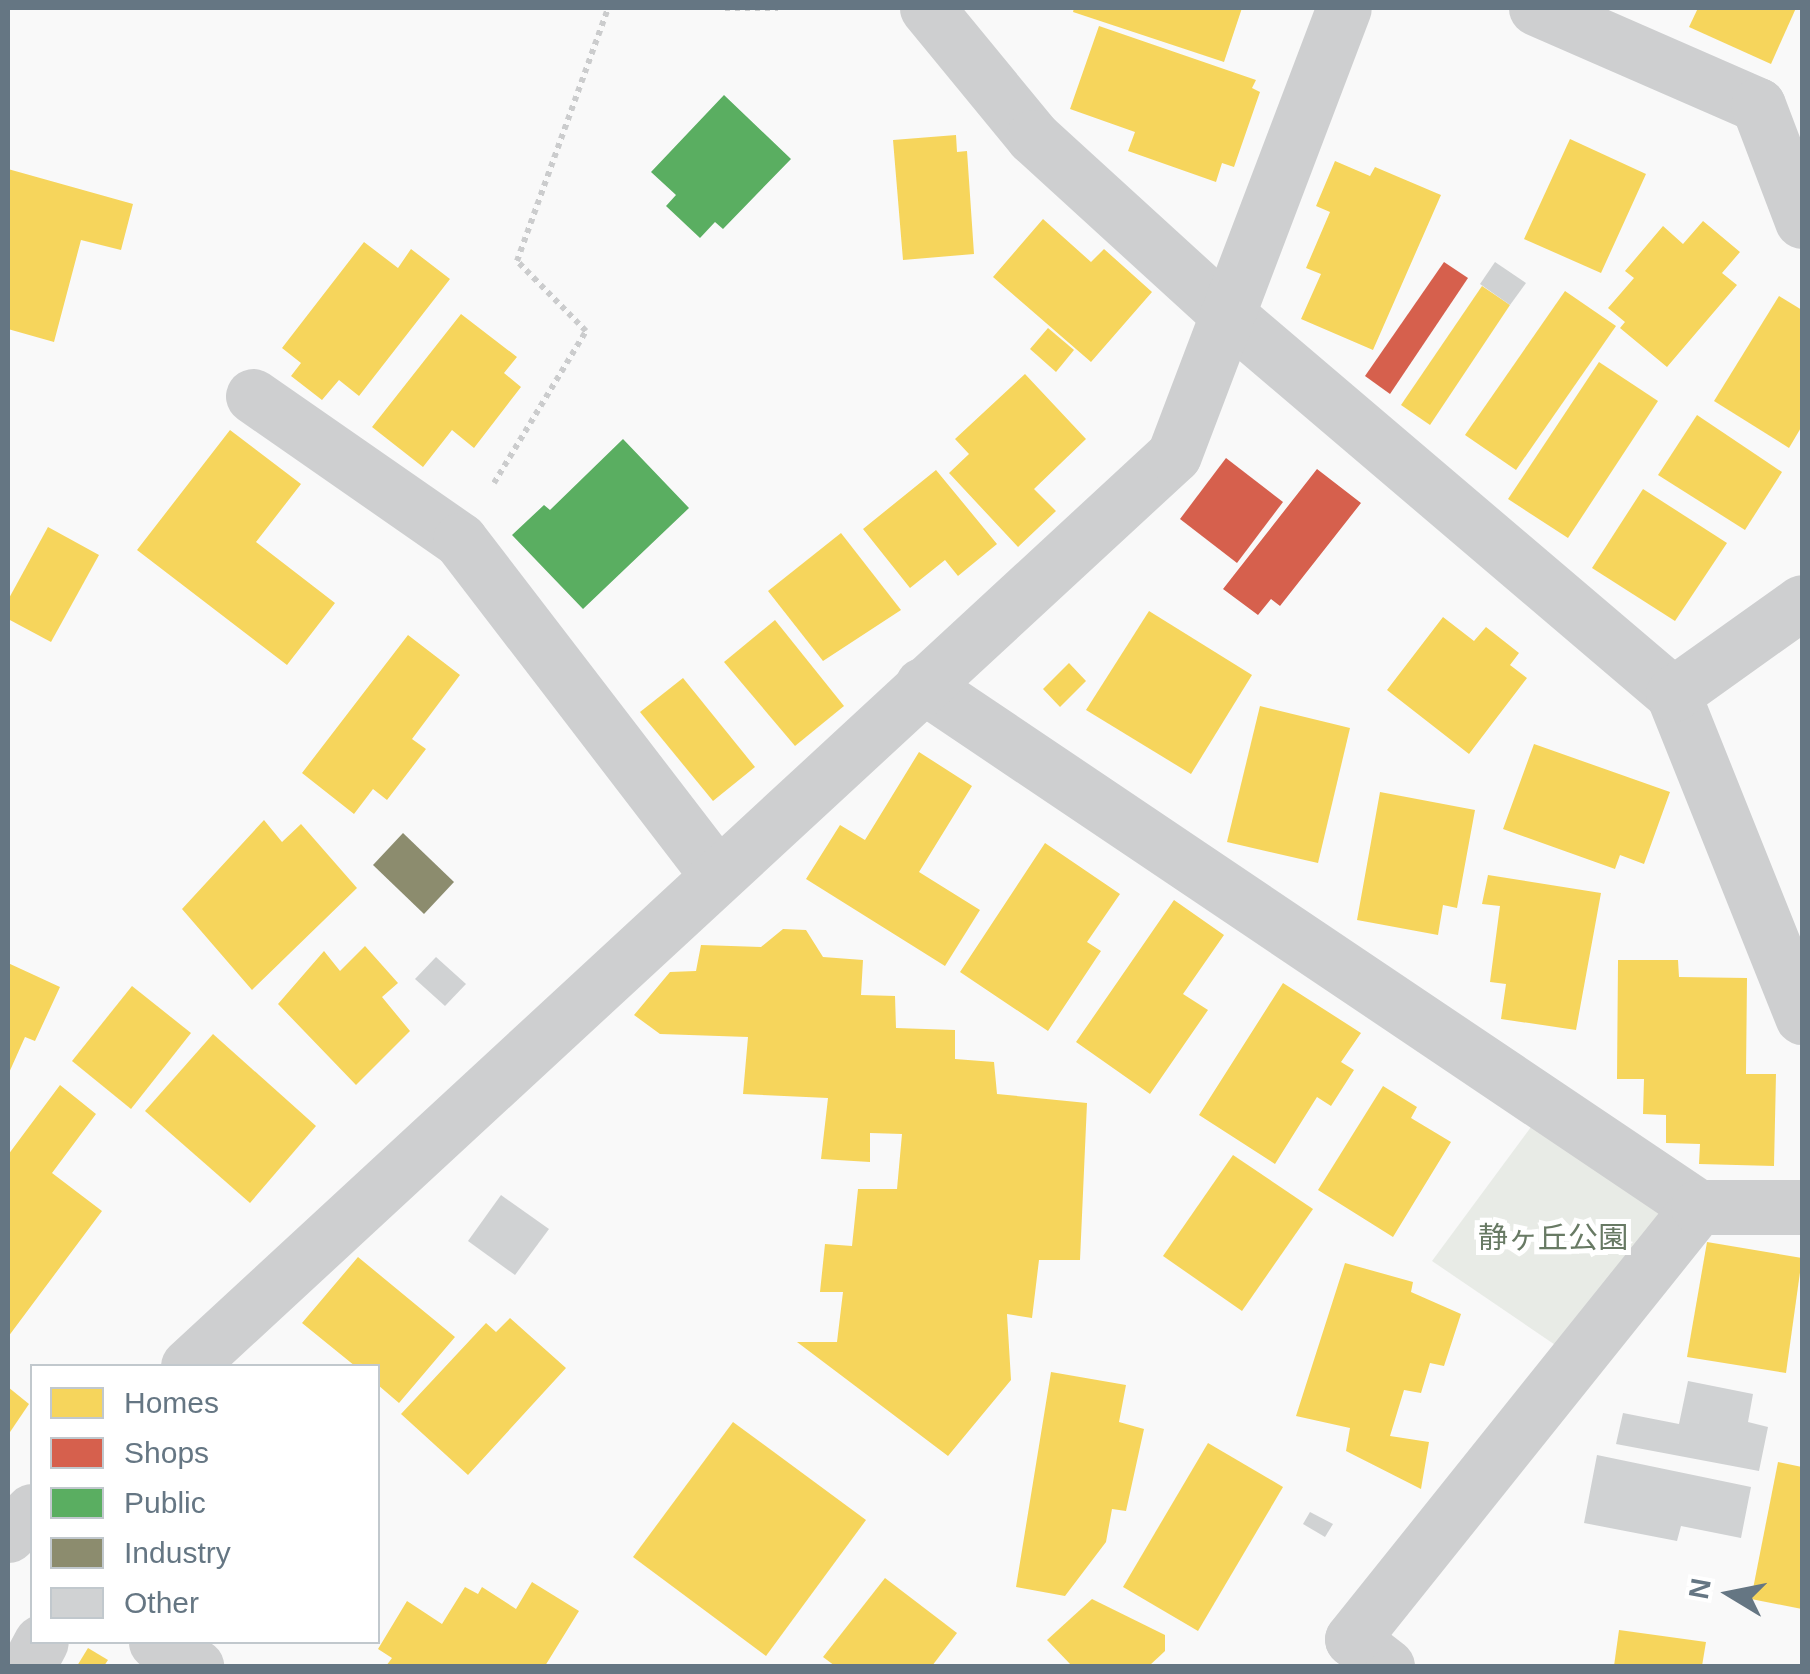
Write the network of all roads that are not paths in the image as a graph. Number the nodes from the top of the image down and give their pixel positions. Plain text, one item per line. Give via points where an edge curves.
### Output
1 (927, 8) edge
2 (1344, 8) edge
3 (1536, 8) edge
4 (1802, 220) edge
5 (1228, 315) junction
6 (253, 396) dead end
7 (1802, 602) edge
8 (922, 686) junction
9 (1673, 694) junction
10 (716, 874) junction
11 (1802, 1017) edge
12 (1698, 1206) junction
13 (1802, 1207) edge
14 (190, 1364) edge
15 (30, 1513) edge
16 (8, 1534) edge
17 (30, 1554) edge
18 (40, 1644) edge
19 (159, 1644) edge
20 (28, 1666) edge
21 (196, 1666) edge
22 (1387, 1666) edge

1 - 5 street via 1033,137
2 - 5 street
3 - 4 street via 1758,105
5 - 8 street via 1174,455
5 - 9 street
6 - 10 street via 460,540
7 - 9 street
8 - 10 street
8 - 12 street
9 - 11 street
10 - 14 street
12 - 13 street
12 - 22 street via 1352,1638
15 - 16 street
16 - 17 street
18 - 20 street
19 - 21 street

